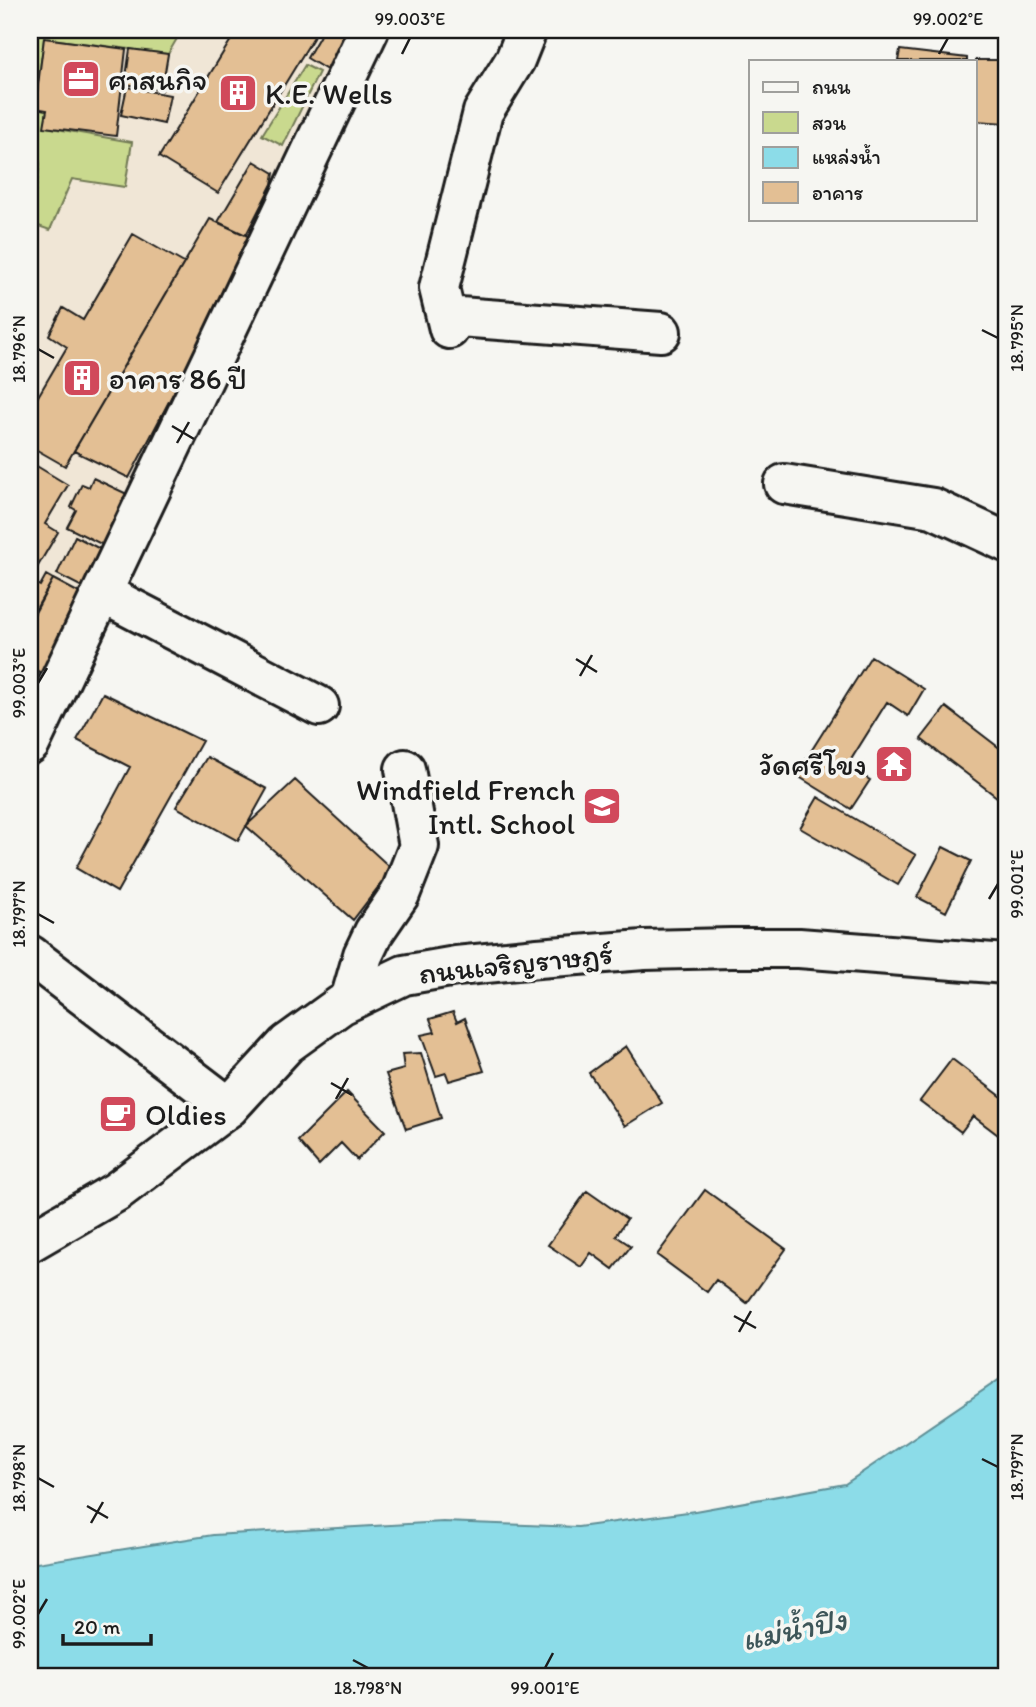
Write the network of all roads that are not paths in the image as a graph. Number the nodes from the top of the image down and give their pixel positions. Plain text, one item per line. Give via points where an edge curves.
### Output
1 (369, 30) edge
2 (527, 30) edge
3 (661, 332) dead end
4 (784, 484) dead end
5 (1006, 541) edge
6 (102, 593) junction
7 (319, 706) dead end
8 (30, 744) edge
9 (405, 769) dead end
10 (30, 955) edge
11 (1006, 964) edge
12 (350, 1000) junction
13 (229, 1107) junction
14 (30, 1242) edge

1 - 6 street
2 - 3 street via 515,60 483,111 439,288 447,323
4 - 5 street via 933,508
6 - 7 street
6 - 8 street
9 - 12 street via 419,846 400,894 363,954
10 - 13 street
11 - 12 street, ถนนเจริญราษฎร์ via 799,948 644,950 456,966 404,975
12 - 13 street, ถนนเจริญราษฎร์ via 288,1044
13 - 14 street, ถนนเจริญราษฎร์ via 116,1192

